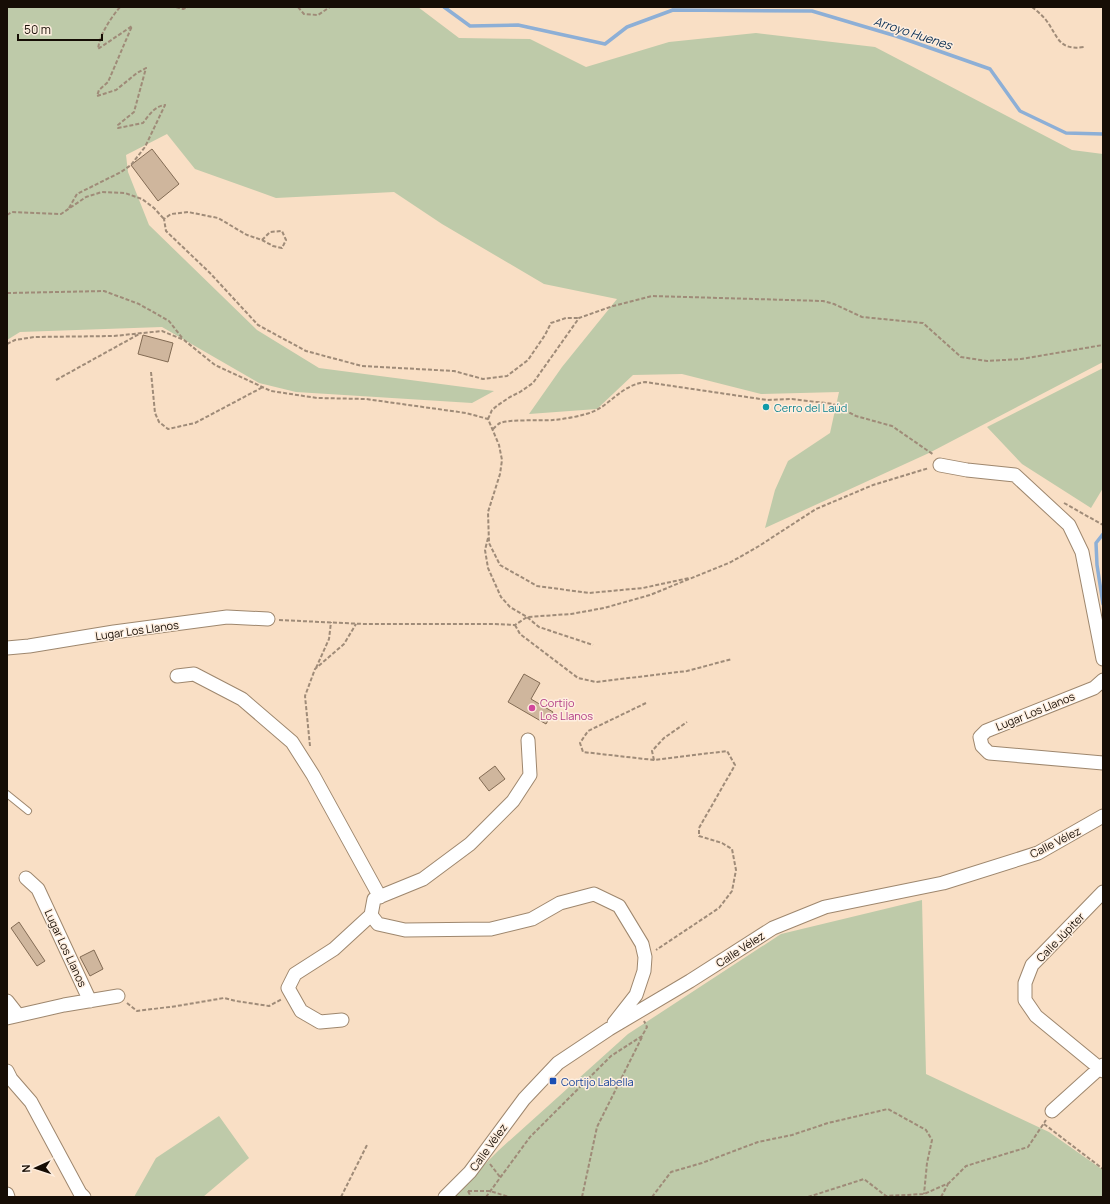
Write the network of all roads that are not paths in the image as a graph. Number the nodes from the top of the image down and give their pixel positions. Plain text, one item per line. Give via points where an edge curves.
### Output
1 (940, 465) road end
2 (268, 619) road end
3 (7, 648) edge
4 (1103, 659) edge
5 (177, 676) dead end
6 (1103, 680) edge
7 (528, 740) dead end
8 (1103, 763) edge
9 (7, 794) edge
10 (28, 811) dead end
11 (1103, 816) edge
12 (26, 878) dead end
13 (1103, 892) edge
14 (380, 897) junction
15 (370, 915) junction
16 (118, 996) road end
17 (7, 1000) edge
18 (90, 1000) junction
19 (12, 1017) edge
20 (342, 1020) dead end
21 (609, 1029) junction
22 (1102, 1068) edge
23 (7, 1071) edge
24 (1052, 1111) road end
25 (7, 1194) edge
26 (8, 1197) edge
27 (84, 1197) edge
28 (445, 1197) edge

1 - 4 street via 1015,475 1069,525 1082,552
2 - 3 street, Lugar Los Llanos via 227,617
5 - 14 street via 194,674 242,699 292,742
6 - 8 street, Lugar Los Llanos via 1094,688 986,731 980,737 982,746 989,753
7 - 14 street via 530,775 513,801 470,844 423,879
9 - 10 lane
11 - 21 street, Calle Vélez via 1038,853 943,883 825,907 773,928
12 - 18 street, Lugar Los Llanos via 38,889
13 - 22 street, Calle Júpiter via 1032,965 1025,983 1025,1000 1036,1016
14 - 15 street via 374,899
15 - 20 street via 334,949 295,974 288,988 301,1011 320,1022
15 - 21 street via 378,924 405,930 491,929 532,919 560,904 594,894 619,906 642,944 645,957 644,971 636,995
16 - 18 street, Lugar Los Llanos
17 - 19 street, Lugar Los Llanos
18 - 19 street, Lugar Los Llanos
21 - 28 street, Calle Vélez via 558,1063 524,1099 470,1172
22 - 24 street
23 - 27 street via 10,1079 31,1102 80,1194
25 - 26 street

